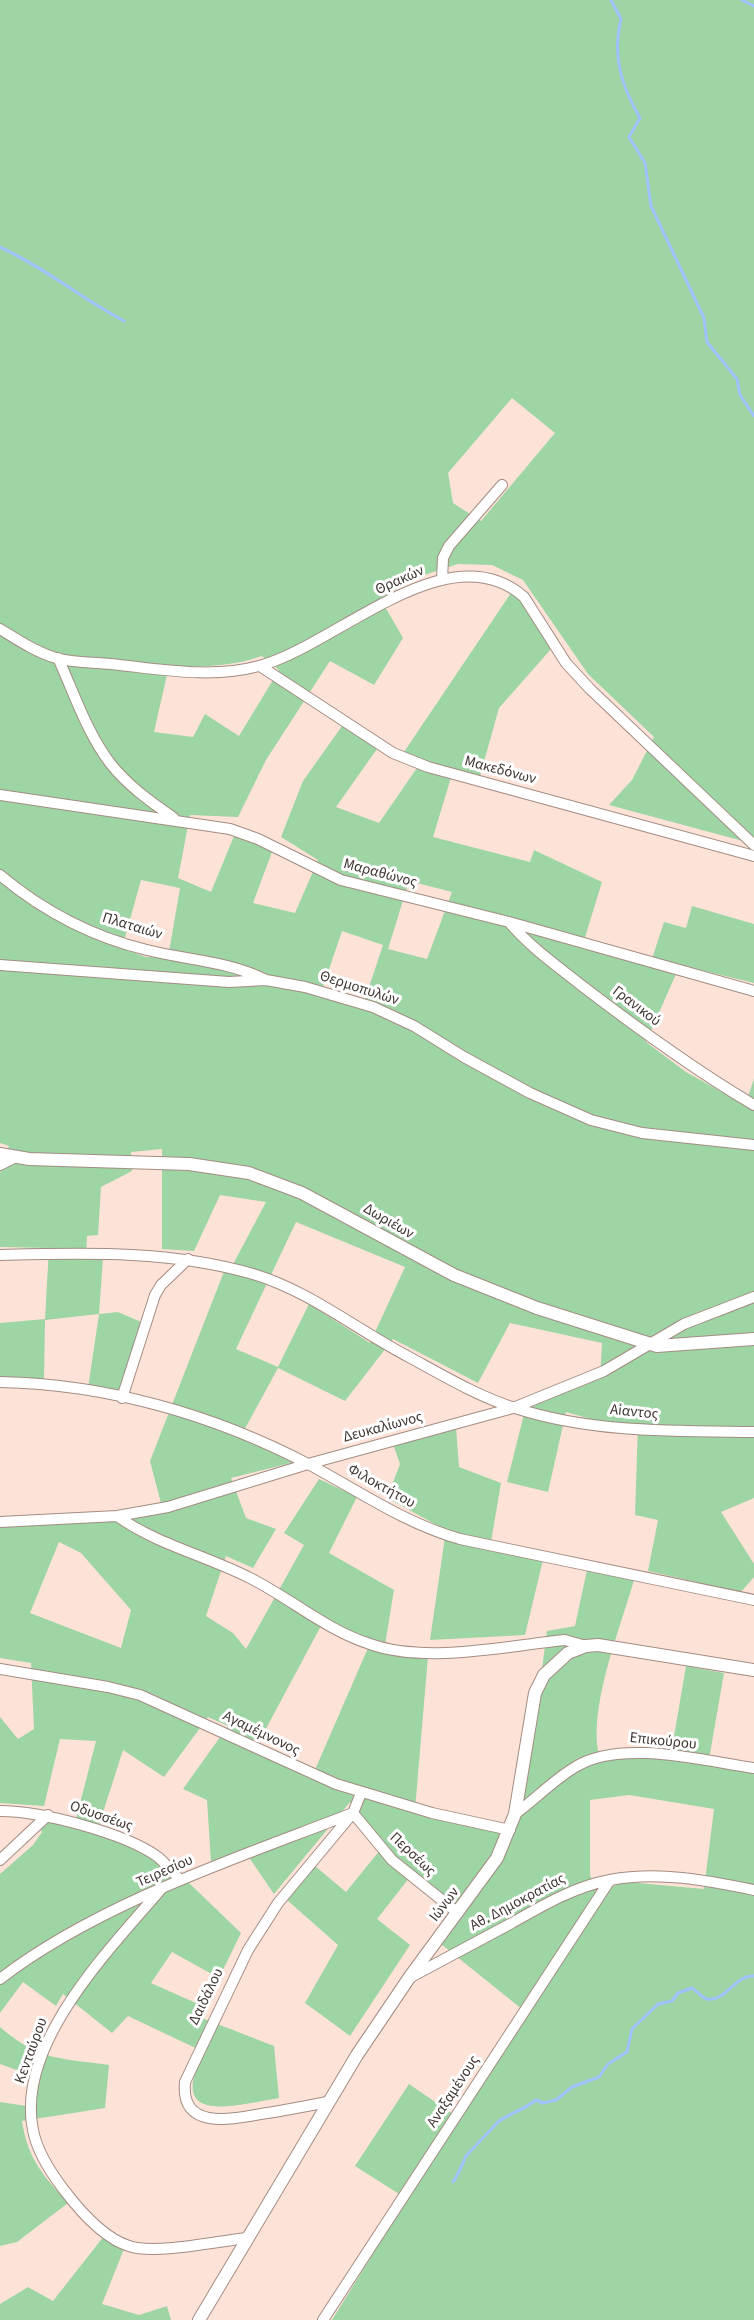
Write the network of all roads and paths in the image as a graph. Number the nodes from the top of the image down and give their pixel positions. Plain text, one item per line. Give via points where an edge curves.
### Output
1 (502, 485) dead end
2 (442, 580) junction
3 (0, 629) edge
4 (58, 658) junction
5 (260, 666) junction
6 (0, 795) edge
7 (176, 820) junction
8 (754, 845) edge
9 (754, 856) edge
10 (0, 875) edge
11 (509, 922) junction
12 (0, 965) edge
13 (266, 980) junction
14 (754, 991) edge
15 (754, 1105) edge
16 (754, 1145) edge
17 (0, 1154) edge
18 (14, 1158) junction
19 (0, 1165) edge
20 (0, 1255) edge
21 (188, 1259) junction
22 (754, 1297) edge
23 (754, 1339) edge
24 (650, 1344) junction
25 (0, 1382) edge
26 (122, 1398) junction
27 (513, 1408) junction
28 (754, 1432) edge
29 (308, 1464) junction
30 (117, 1516) junction
31 (0, 1522) edge
32 (752, 1597) edge
33 (586, 1646) junction
34 (0, 1669) edge
35 (754, 1670) edge
36 (754, 1768) edge
37 (361, 1793) junction
38 (0, 1811) edge
39 (352, 1813) junction
40 (515, 1814) junction
41 (48, 1815) junction
42 (510, 1830) junction
43 (0, 1860) edge
44 (180, 1880) junction
45 (610, 1880) junction
46 (162, 1888) junction
47 (754, 1890) edge
48 (458, 1913) junction
49 (409, 1978) junction
50 (0, 1979) edge
51 (327, 2102) junction
52 (247, 2238) junction
53 (200, 2320) edge
54 (323, 2320) edge

1 - 2 street via 449,546 443,558
2 - 5 street, Θρακών via 420,585 298,651
2 - 8 street, Θρακών via 485,576 524,597 566,663 590,689
3 - 4 street, Θρακών
4 - 5 street, Θρακών via 213,673
4 - 7 street via 110,763 136,790
5 - 9 street, Μακεδόνων via 393,753 428,767
6 - 7 street, Μαραθώνος
7 - 11 street, Μαραθώνος via 245,833 341,880
10 - 13 street, Πλαταιών via 29,899 77,926 147,950 233,966
11 - 14 street, Μαραθώνος
11 - 15 street, Γρανικού via 523,939 611,1008 702,1074
12 - 13 street, Θερμοπυλών via 229,982
13 - 16 street, Θερμοπυλών via 305,987 394,1015 530,1093 591,1120 642,1133
17 - 18 street, Δωριέων
18 - 19 street
18 - 24 street, Δωριέων via 189,1164 255,1175 320,1202 454,1275 537,1308
20 - 21 street
21 - 26 street via 155,1295
21 - 27 street via 254,1274 286,1286 383,1343
22 - 24 street, Δευκαλίωνος via 684,1324
23 - 24 street, Δωριέων
24 - 27 street, Δευκαλίωνος via 604,1371
25 - 26 street, Φιλοκτήτου via 41,1384
26 - 29 street, Φιλοκτήτου via 219,1424
27 - 28 street, Aiαντος via 652,1431
27 - 29 street, Δευκαλίωνος
29 - 30 street, Δευκαλίωνος via 184,1502
29 - 32 street, Φιλοκτήτου via 418,1524 449,1536
30 - 31 street, Δευκαλίωνος
30 - 33 street via 250,1578 369,1644 417,1653 565,1640
33 - 35 street, Ιώνων via 617,1646
33 - 40 street, Ιώνων via 559,1659 538,1684
34 - 37 street, Αγαμέμνονος via 108,1687 152,1699 302,1770
36 - 40 street, Επικούρου via 632,1752 611,1753 577,1765
37 - 39 street, Δαιδάλου
37 - 42 street, Αγαμέμνονος
38 - 41 street, Οδυσσέως
39 - 44 street, Τειρεσίου
39 - 48 street, Περσέως via 392,1860
39 - 51 street, Δαιδάλου via 278,1903 248,1950 190,2067 184,2088 193,2110 217,2120
40 - 42 street, Ιώνων
41 - 43 street
41 - 44 street, Οδυσσέως via 146,1850
42 - 48 street, Ιώνων via 497,1858
44 - 46 street, Τειρεσίου
45 - 47 street, Αθ. Δημοκρατίας via 684,1878
45 - 49 street, Αθ. Δημοκρατίας via 572,1891
45 - 54 street, Αναξαμένους
46 - 50 street, Τειρεσίου via 67,1936
46 - 52 street, Κενταύρου via 80,1985 60,2017 34,2081 30,2107 33,2131 43,2157 68,2195 87,2216 123,2243 153,2248
48 - 49 street, Ιώνων
49 - 51 street, Ιώνων
51 - 52 street, Ιώνων
52 - 53 street, Ιώνων

